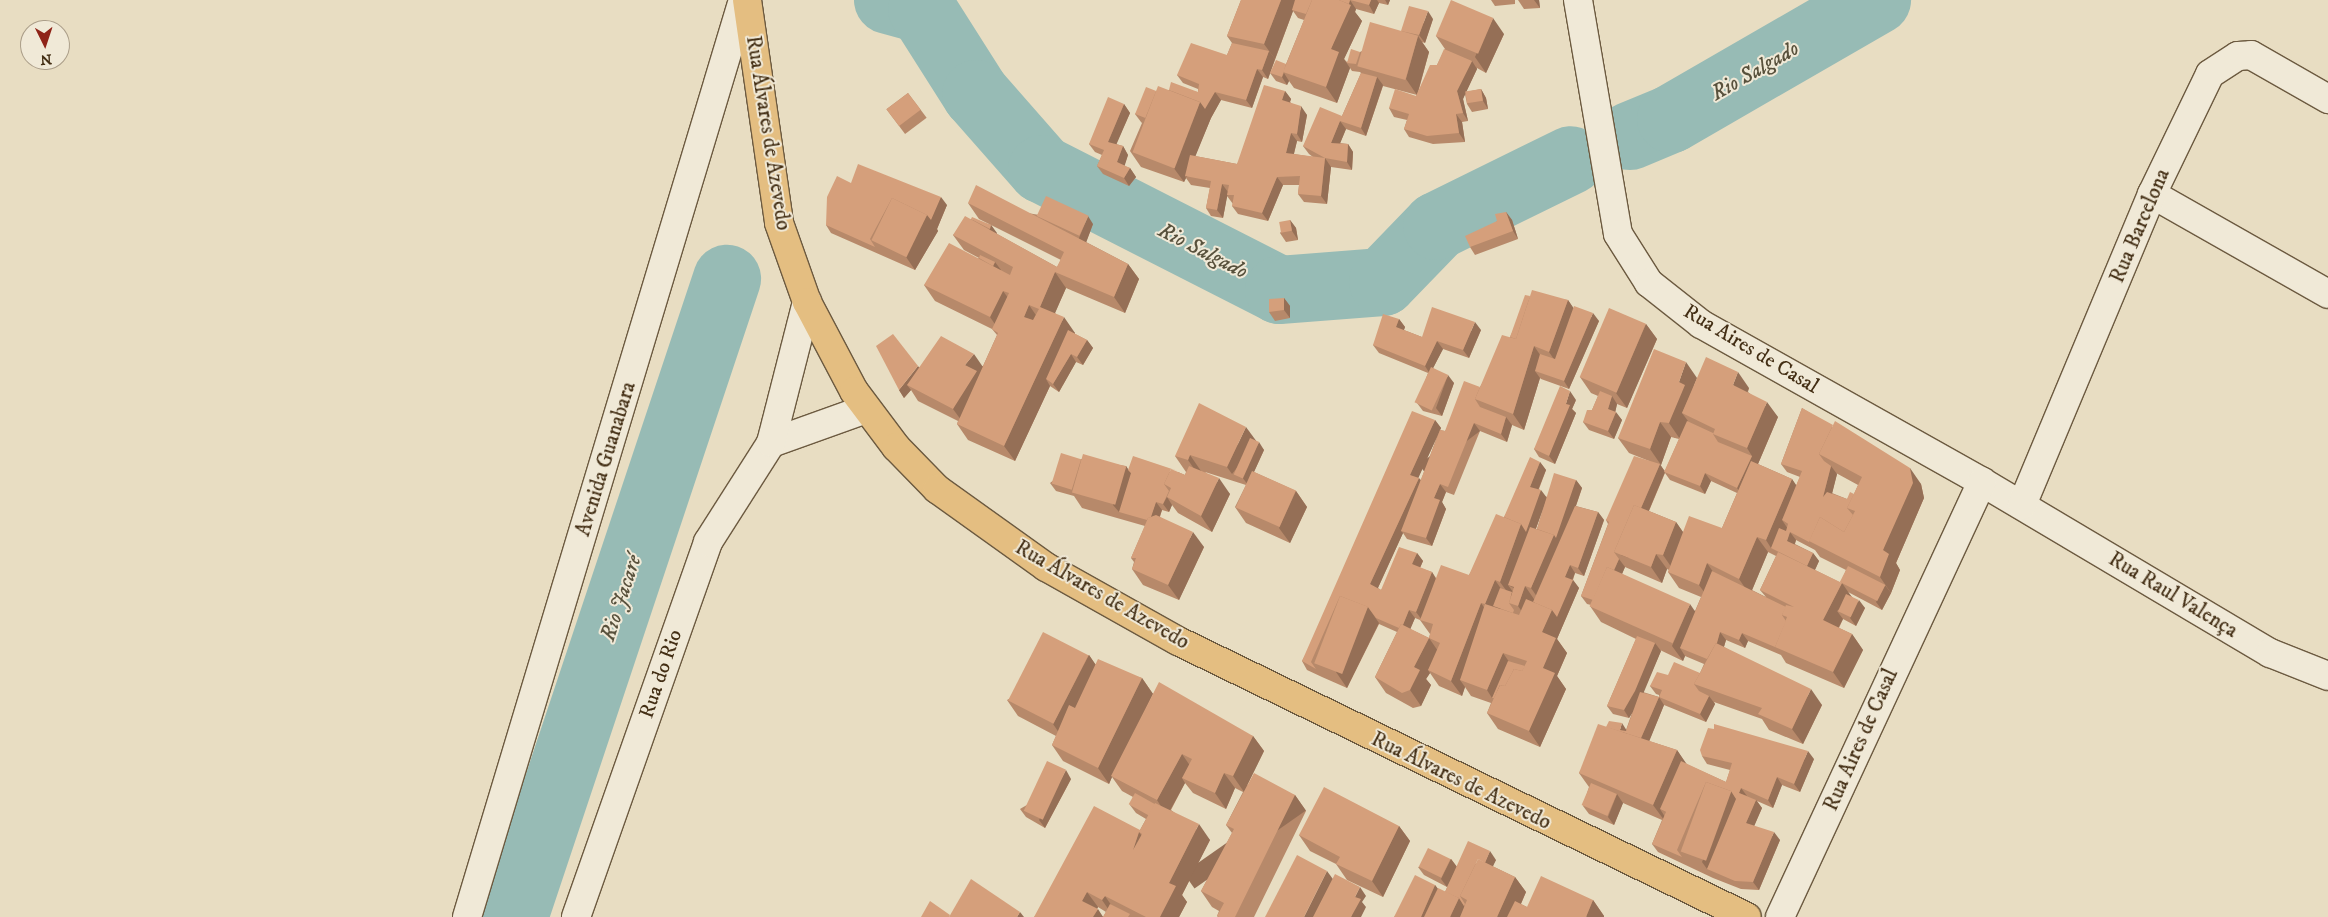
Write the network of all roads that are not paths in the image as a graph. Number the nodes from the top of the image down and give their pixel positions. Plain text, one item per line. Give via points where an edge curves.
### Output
1 (1578, 0) edge
2 (746, 4) edge
3 (2328, 99) edge
4 (2152, 194) junction
5 (2328, 294) edge
6 (807, 302) junction
7 (866, 408) junction
8 (772, 443) junction
9 (1982, 482) junction
10 (2022, 505) junction
11 (2328, 676) edge
12 (467, 917) edge
13 (576, 917) edge
14 (1747, 917) edge
15 (1780, 917) edge

1 - 9 street, Rua Aires de Casal via 1618,234 1649,283 1702,324
2 - 6 main road, Rua Álvares de Azevedo via 773,191 787,247
2 - 12 street, Avenida Guanabara
3 - 4 street, Rua Barcelona via 2259,57 2238,56 2223,63 2210,74 2195,99
4 - 5 street
4 - 10 street, Rua Barcelona
6 - 7 main road, Rua Álvares de Azevedo
6 - 8 street, Rua do Rio
7 - 8 street
7 - 14 main road, Rua Álvares de Azevedo via 937,489 1046,567 1178,640
8 - 13 street, Rua do Rio via 708,542
9 - 10 street, Rua Aires de Casal
9 - 15 street, Rua Aires de Casal
10 - 11 street, Rua Raul Valença via 2270,653

